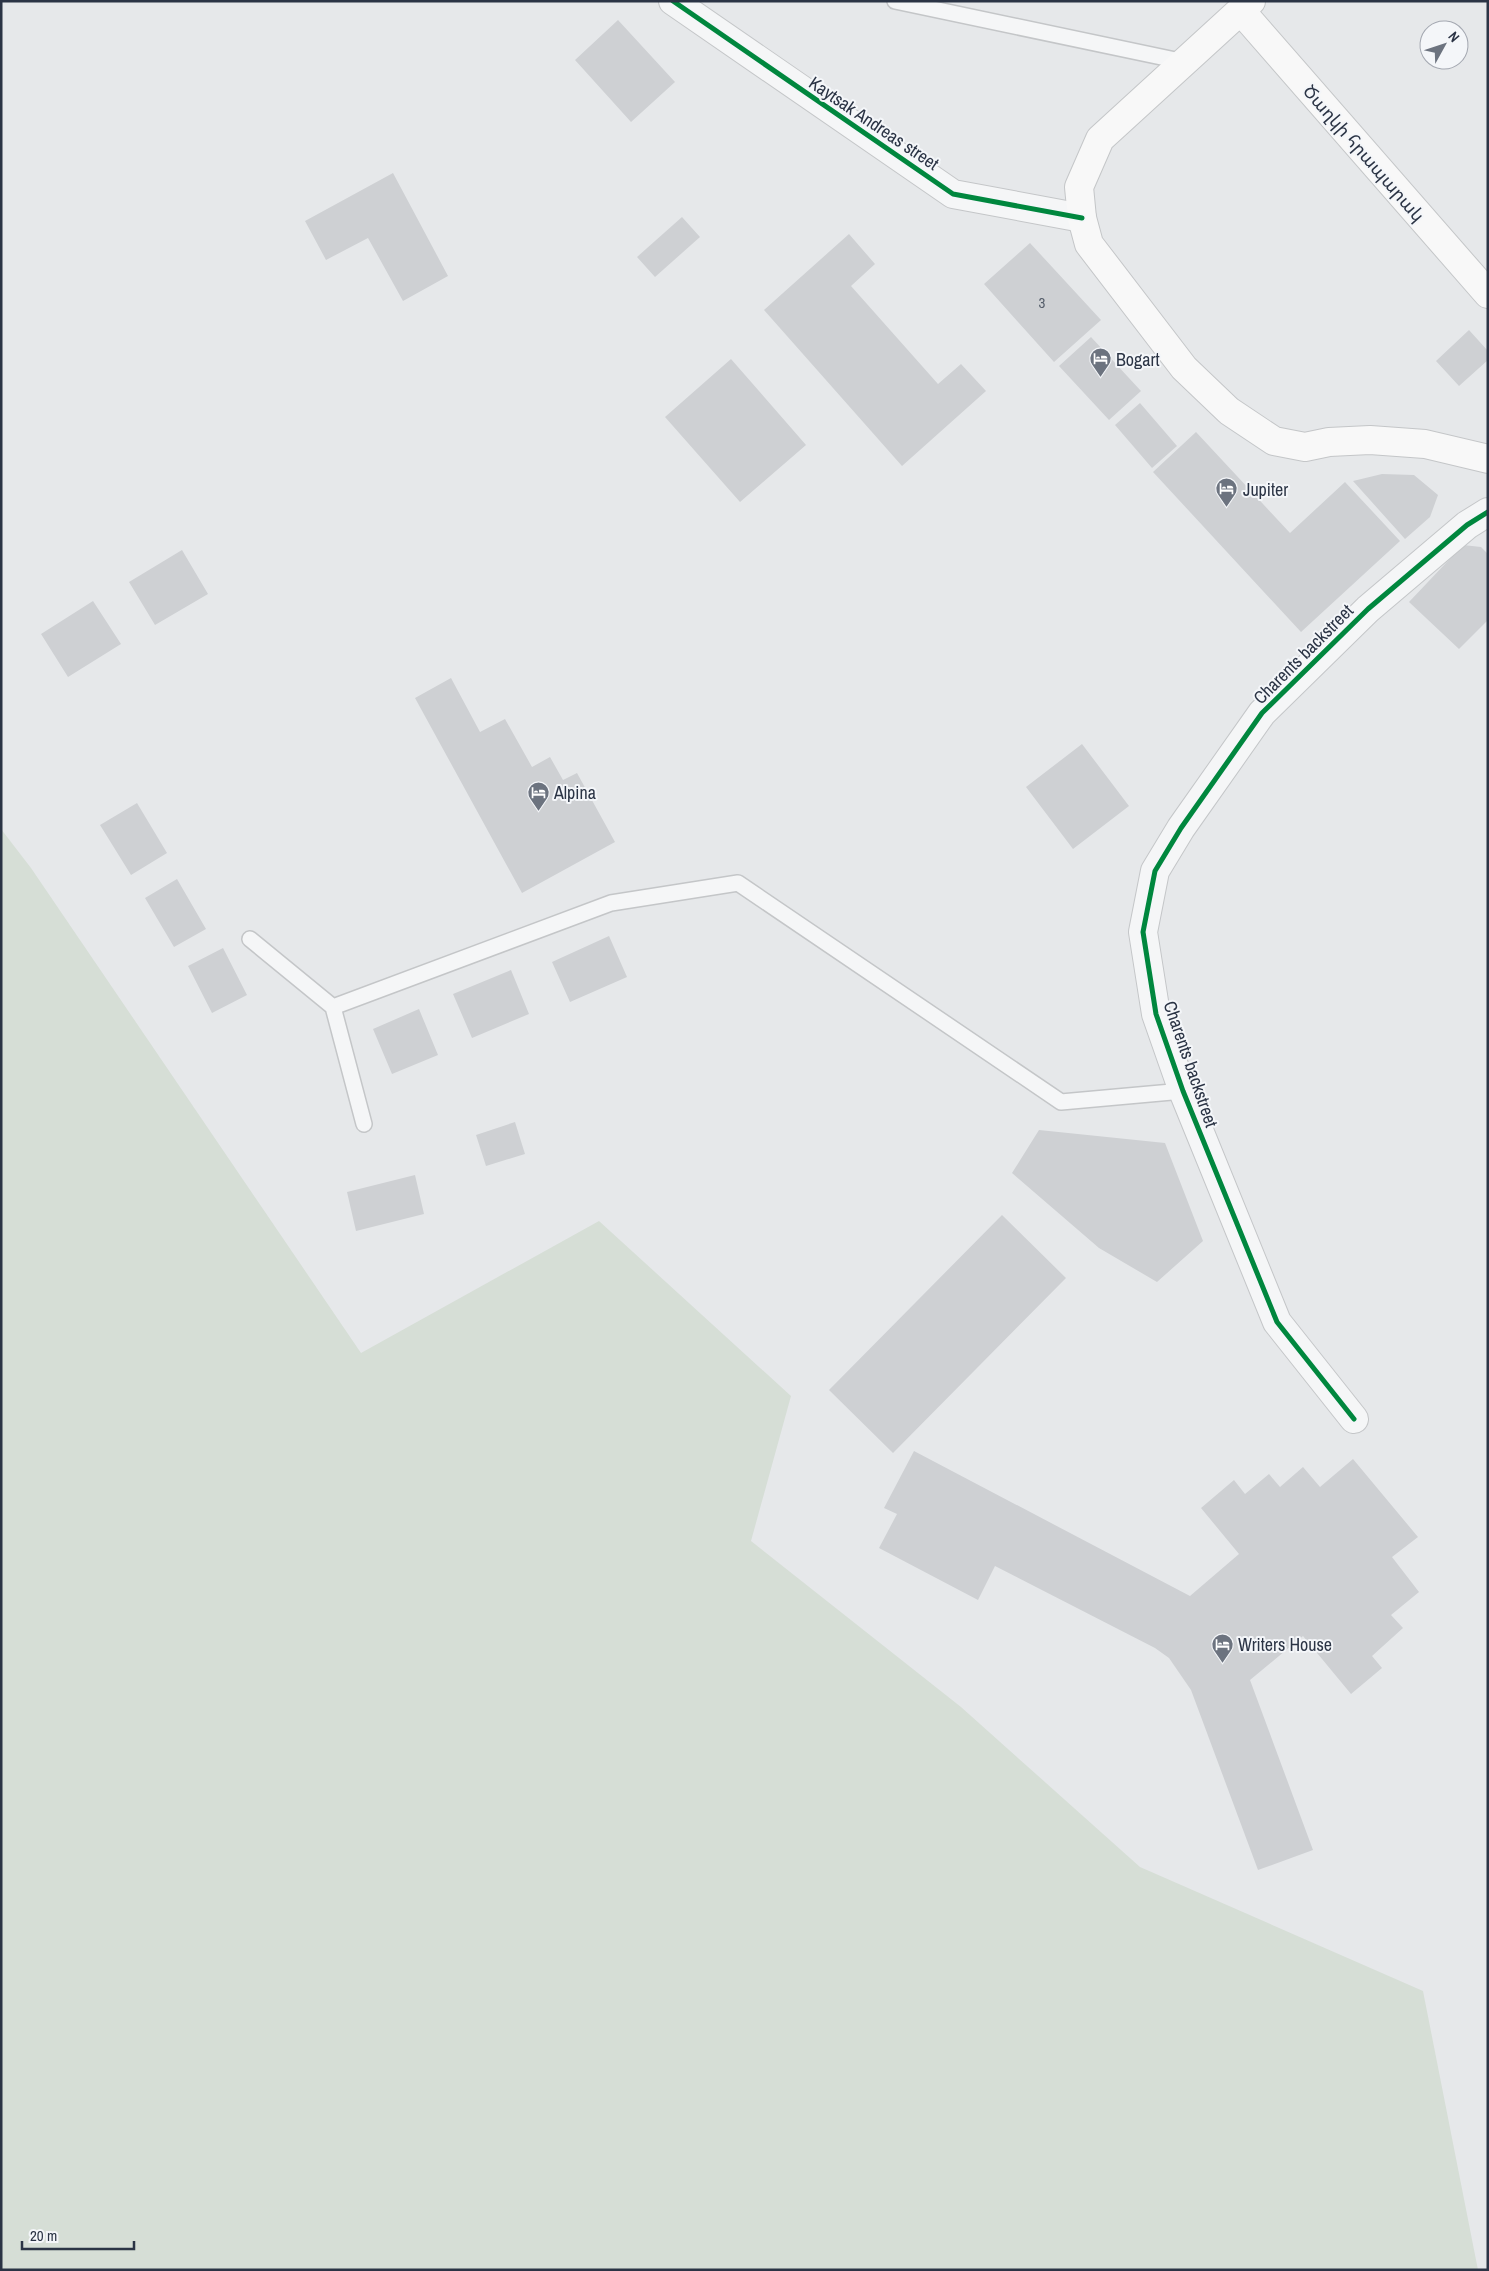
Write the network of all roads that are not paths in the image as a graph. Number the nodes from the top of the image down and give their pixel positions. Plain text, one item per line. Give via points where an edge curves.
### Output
1 (672, 1) edge
2 (895, 1) edge
3 (1246, 6) edge
4 (1185, 62) junction
5 (1082, 218) junction
6 (1488, 294) edge
7 (1488, 459) edge
8 (1488, 512) edge
9 (250, 939) dead end
10 (332, 1007) junction
11 (1183, 1091) junction
12 (364, 1124) dead end
13 (1354, 1419) dead end

1 - 5 street, Kaytsak Andreas street via 952,194
2 - 4 lane
3 - 4 main road
3 - 6 main road, Ծաղկի հրապարակ
4 - 5 main road via 1100,139 1079,186
5 - 7 main road via 1089,244 1184,368 1229,411 1274,441 1305,447 1370,440 1425,444
8 - 11 street, Charents backstreet via 1467,525 1368,609 1262,713 1181,828 1155,871 1143,932 1156,1014
9 - 10 lane
10 - 11 lane via 612,903 738,883 1061,1102
10 - 12 lane
11 - 13 street, Charents backstreet via 1277,1322

